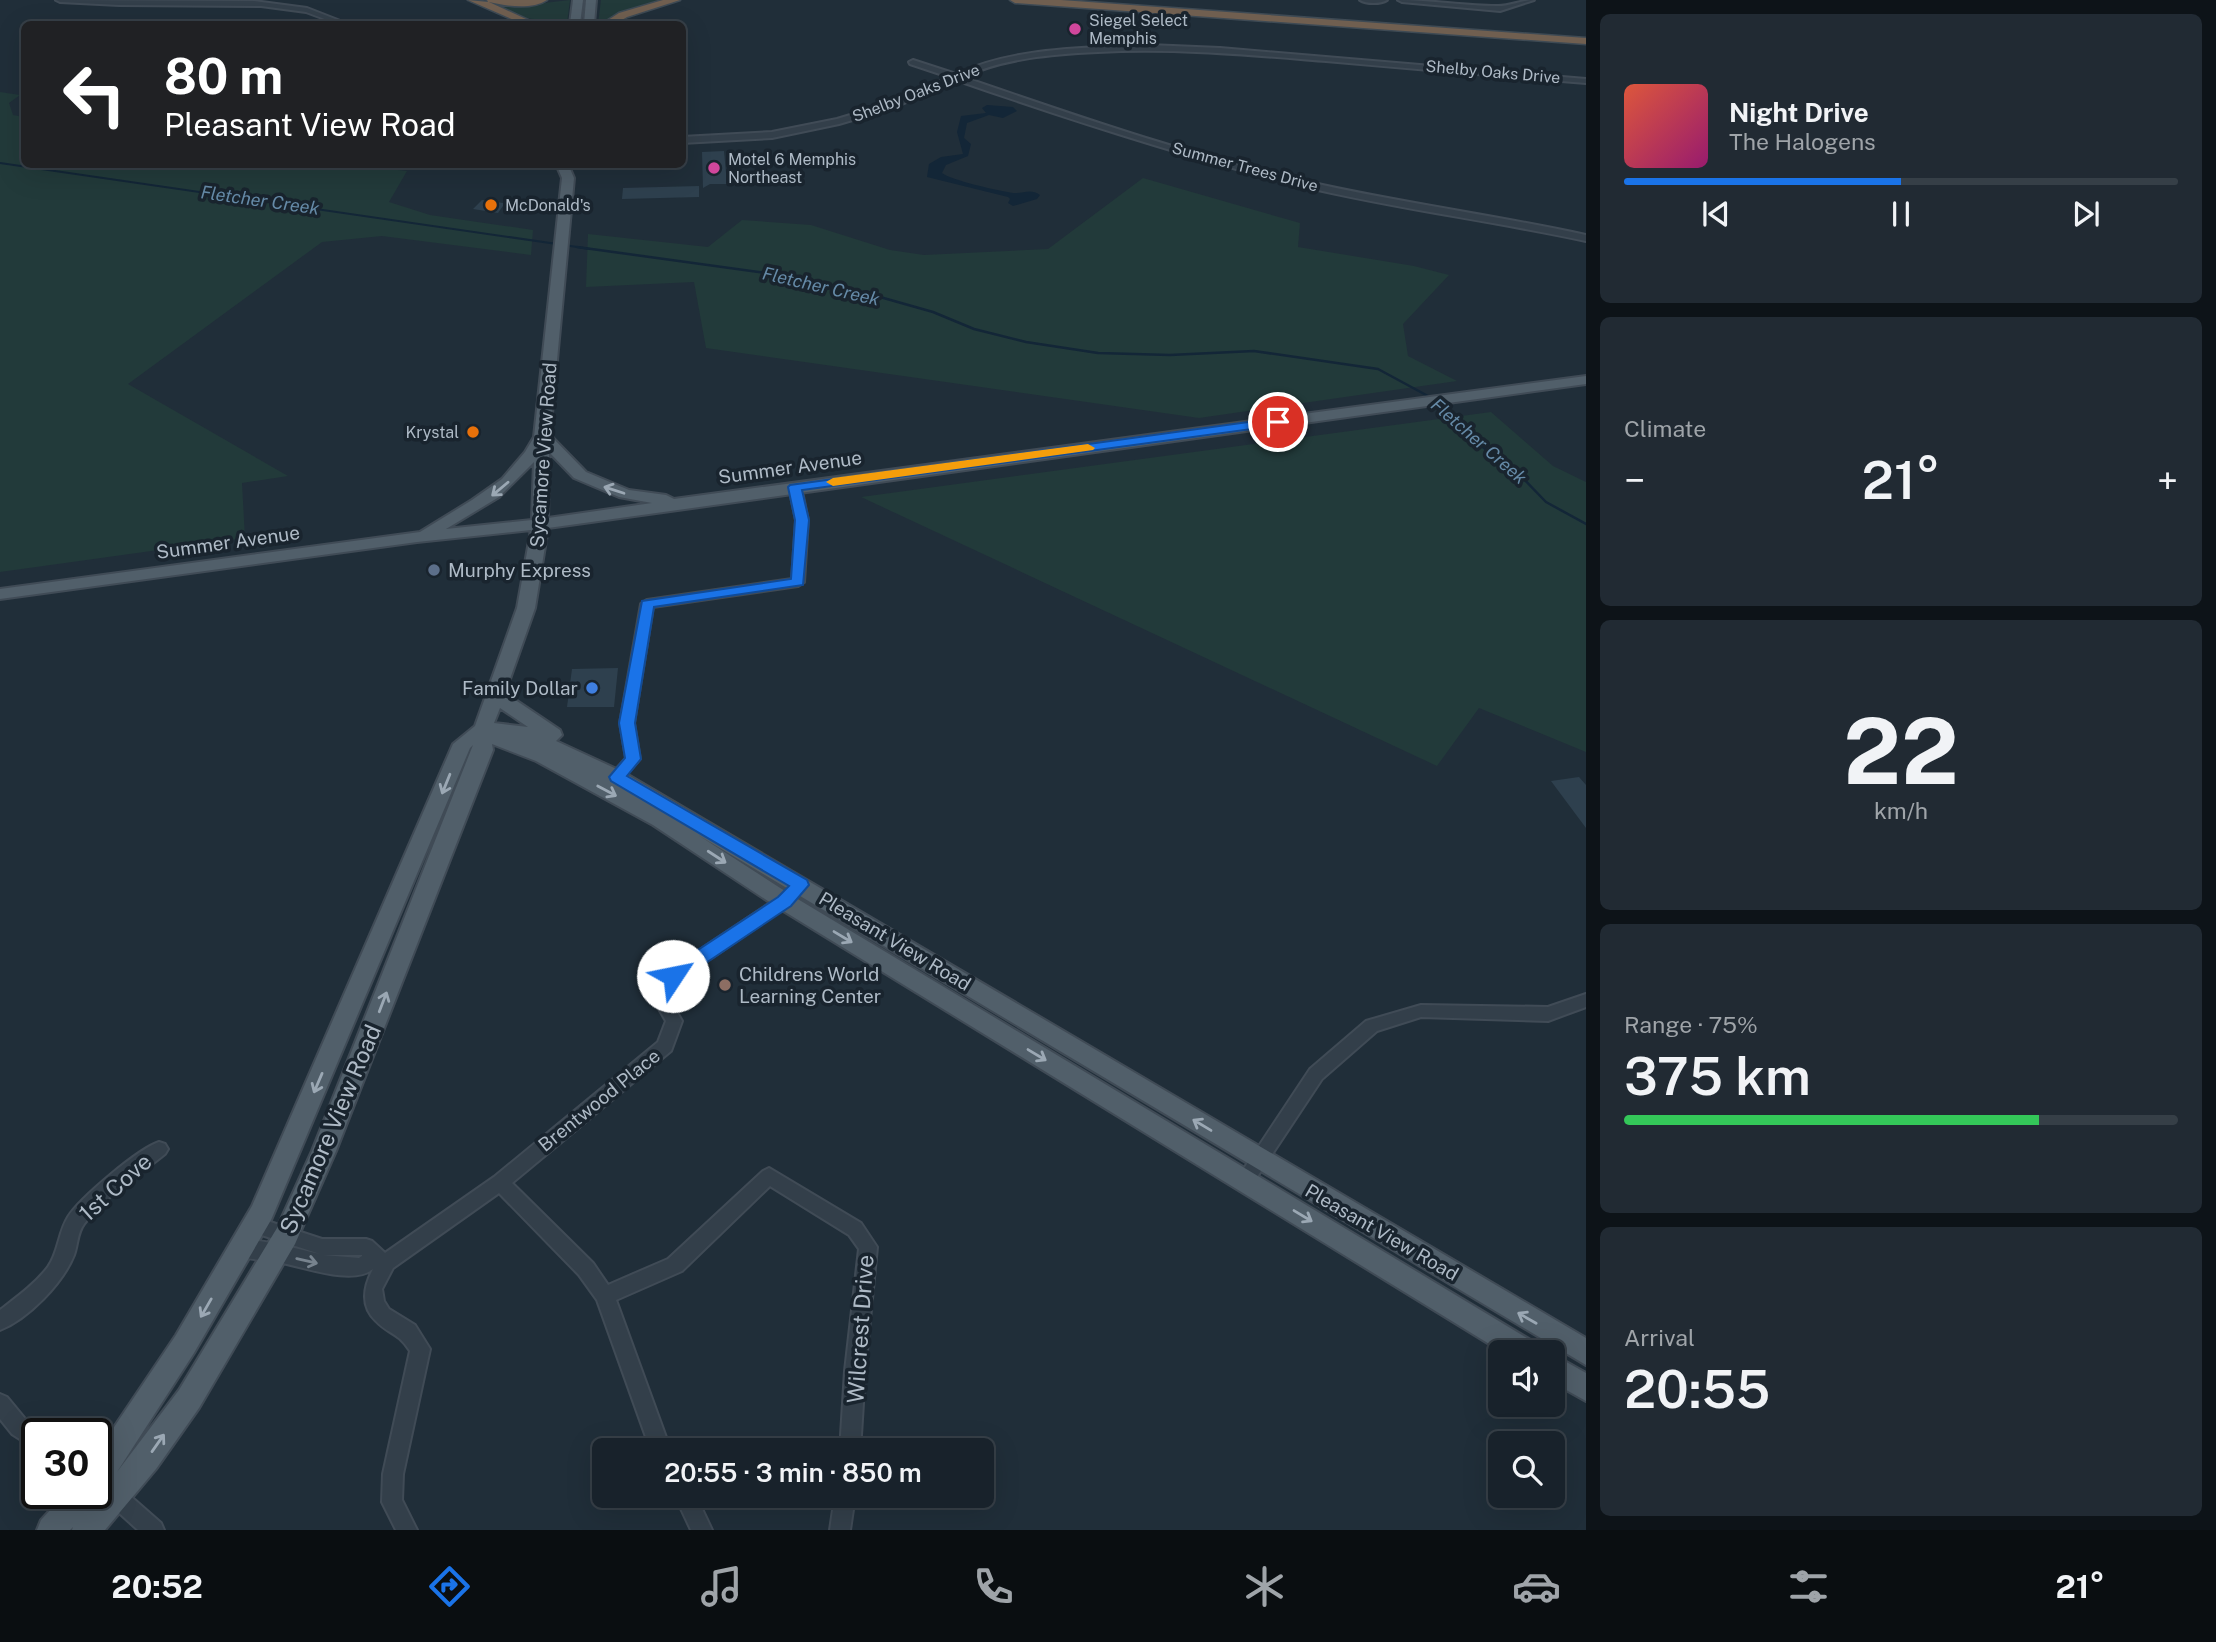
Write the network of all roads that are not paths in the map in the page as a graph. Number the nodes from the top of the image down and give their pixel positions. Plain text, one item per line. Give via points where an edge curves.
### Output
1 (60, 0) edge
2 (69, 0) edge
3 (227, 0) edge
4 (473, 0) edge
5 (492, 0) edge
6 (542, 0) edge
7 (578, 0) edge
8 (592, 0) edge
9 (675, 0) edge
10 (1015, 0) edge
11 (1141, 0) edge
12 (1364, 0) edge
13 (1383, 0) edge
14 (1402, 0) edge
15 (1530, 0) edge
16 (174, 2) edge
17 (261, 4) junction
18 (336, 21) edge
19 (525, 21) edge
20 (575, 21) edge
21 (589, 21) edge
22 (613, 21) edge
23 (1586, 32) edge
24 (1586, 41) edge
25 (917, 60) dead end
26 (953, 73) junction
27 (1586, 81) edge
28 (686, 138) edge
29 (569, 168) edge
30 (1496, 218) junction
31 (1586, 231) edge
32 (1586, 237) edge
33 (1586, 380) edge
34 (542, 436) junction
35 (794, 487) junction
36 (681, 503) junction
37 (540, 524) junction
38 (417, 537) junction
39 (0, 593) edge
40 (495, 694) junction
41 (483, 729) junction
42 (593, 765) junction
43 (617, 777) junction
44 (800, 885) junction
45 (785, 901) junction
46 (1586, 1000) edge
47 (1019, 1016) junction
48 (1003, 1034) junction
49 (329, 1056) junction
50 (360, 1059) junction
51 (159, 1149) dead end
52 (1253, 1171) junction
53 (500, 1182) junction
54 (255, 1225) junction
55 (281, 1245) junction
56 (240, 1249) junction
57 (381, 1260) junction
58 (605, 1296) junction
59 (0, 1321) edge
60 (1508, 1340) edge
61 (1586, 1352) edge
62 (1565, 1375) edge
63 (1586, 1388) edge
64 (0, 1404) edge
65 (21, 1428) edge
66 (656, 1438) edge
67 (851, 1438) edge
68 (112, 1470) edge
69 (112, 1480) edge
70 (112, 1494) edge
71 (691, 1508) edge
72 (843, 1508) edge
73 (70, 1509) edge
74 (94, 1509) edge
75 (51, 1530) edge
76 (86, 1530) edge
77 (154, 1530) edge
78 (407, 1530) edge
79 (702, 1530) edge
80 (840, 1530) edge

1 - 2 street
2 - 16 street
3 - 17 street
4 - 19 highway
5 - 6 highway
7 - 20 main road
8 - 21 main road
9 - 22 highway
10 - 24 highway
11 - 23 highway
12 - 13 street
14 - 15 street via 1500,9
16 - 17 street
17 - 18 street via 307,10
25 - 26 street, Summer Trees Drive
26 - 27 street, Shelby Oaks Drive via 1061,51 1149,47
26 - 28 street, Shelby Oaks Drive via 890,106 839,121 772,135
26 - 30 street, Summer Trees Drive via 1240,161
29 - 34 main road, Sycamore View Road
30 - 31 street, Summer Trees Drive
30 - 32 street, Summer Trees Drive
33 - 35 main road, Summer Avenue
36 -> 34 main road via 605,488 580,475
34 - 37 main road, Sycamore View Road
34 -> 38 main road via 513,478 486,501
35 - 36 main road, Summer Avenue
35 - 43 street via 802,520 798,582 647,604 627,723 633,759
36 - 37 main road, Summer Avenue
37 - 38 main road, Summer Avenue
37 - 40 main road, Sycamore View Road via 526,608
38 - 39 main road, Summer Avenue
40 - 41 main road, Sycamore View Road
40 - 42 main road via 586,754
41 - 42 main road, Pleasant View Road via 521,732
41 -> 45 main road, Pleasant View Road via 660,820
41 -> 49 main road, Sycamore View Road via 462,744
50 -> 41 main road, Sycamore View Road via 483,750
42 - 43 main road, Pleasant View Road
43 - 44 main road, Pleasant View Road
44 - 45 street, Brentwood Place
44 - 47 main road, Pleasant View Road
45 -> 48 main road, Pleasant View Road
45 - 53 street, Brentwood Place via 673,976 660,997 674,1021 665,1046
46 - 52 street via 1548,1014 1421,1011 1373,1026 1316,1074
47 - 48 main road
52 -> 47 main road, Pleasant View Road
48 -> 52 main road, Pleasant View Road
49 - 50 main road
49 -> 54 main road, Sycamore View Road
50 - 55 main road, Sycamore View Road
51 - 59 street, 1st Cove via 80,1215 68,1232 67,1251 45,1286
52 -> 60 main road, Pleasant View Road
61 -> 52 main road, Pleasant View Road
53 - 57 street, Brentwood Place
53 - 58 street via 586,1269
54 - 55 street, Brentwood Place
54 - 56 main road, Sycamore View Road
55 - 56 street, Brentwood Place
55 - 57 street, Brentwood Place via 334,1266 362,1267
69 -> 55 main road, Sycamore View Road via 146,1459 188,1399
56 -> 68 main road, Sycamore View Road
57 - 78 street via 374,1303 382,1315 408,1331 420,1349 393,1474 392,1502
58 - 66 street
58 - 67 street, Wilcrest Drive via 674,1265 769,1175 855,1229 869,1247
62 - 63 main road
64 - 65 street
70 - 77 street
71 - 79 street
72 - 80 street
73 - 75 main road
74 - 76 main road, Sycamore View Road

